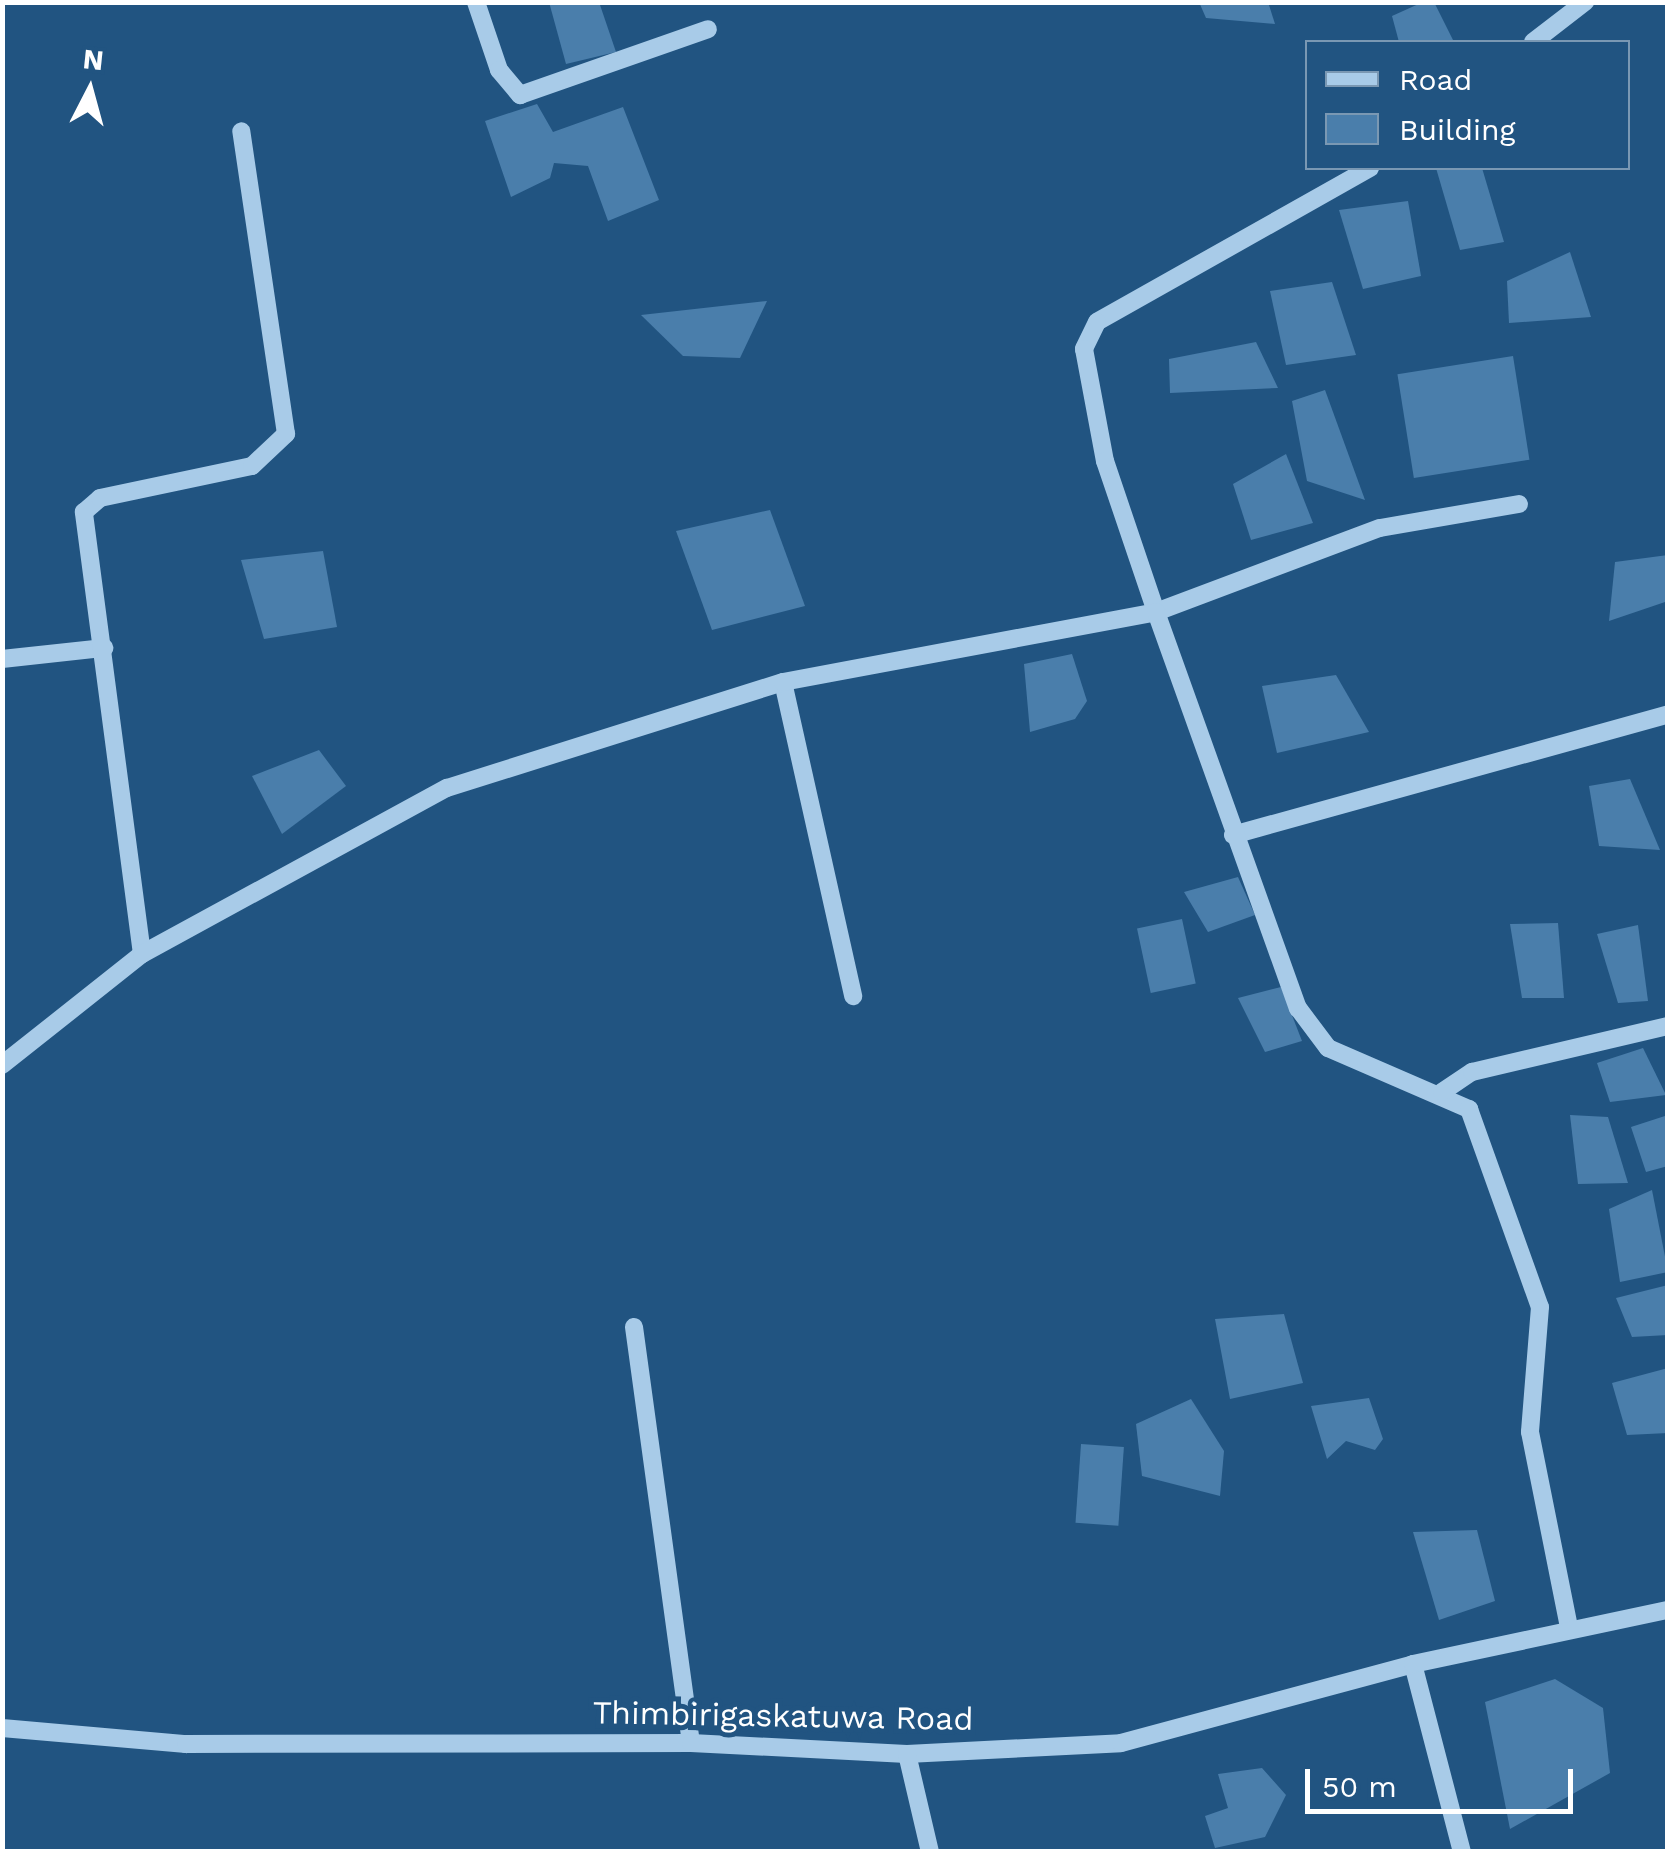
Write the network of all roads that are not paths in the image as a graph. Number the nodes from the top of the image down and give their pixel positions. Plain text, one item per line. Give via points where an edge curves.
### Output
1 (476, 2) edge
2 (1585, 2) edge
3 (708, 29) dead end
4 (1536, 40) edge
5 (241, 131) dead end
6 (1366, 170) edge
7 (1519, 504) dead end
8 (1156, 612) junction
9 (104, 648) junction
10 (2, 660) edge
11 (783, 682) junction
12 (1668, 714) edge
13 (1233, 835) junction
14 (142, 954) junction
15 (853, 996) dead end
16 (1668, 1026) edge
17 (2, 1065) edge
18 (1442, 1092) junction
19 (634, 1327) dead end
20 (1668, 1610) edge
21 (1570, 1628) junction
22 (1413, 1664) junction
23 (2, 1728) edge
24 (691, 1743) junction
25 (907, 1754) junction
26 (930, 1852) edge
27 (1462, 1852) edge

1 - 3 street via 499,70 520,95
2 - 4 street
5 - 9 street via 286,434 252,466 100,498 84,512
6 - 8 street via 1096,322 1084,349 1105,461
7 - 8 street via 1380,528
8 - 11 street
8 - 13 street
9 - 10 street
9 - 14 street
11 - 14 street via 447,788
11 - 15 street
12 - 13 street
13 - 18 street via 1298,1008 1328,1048
14 - 17 street
16 - 18 street via 1472,1072
18 - 21 street via 1469,1108 1540,1306 1530,1432
19 - 24 street
20 - 21 street, Thimbirigaskatuwa Road
21 - 22 street, Thimbirigaskatuwa Road
22 - 25 street, Thimbirigaskatuwa Road via 1121,1744
22 - 27 street
23 - 24 street, Thimbirigaskatuwa Road via 186,1744
24 - 25 street, Thimbirigaskatuwa Road
25 - 26 street

